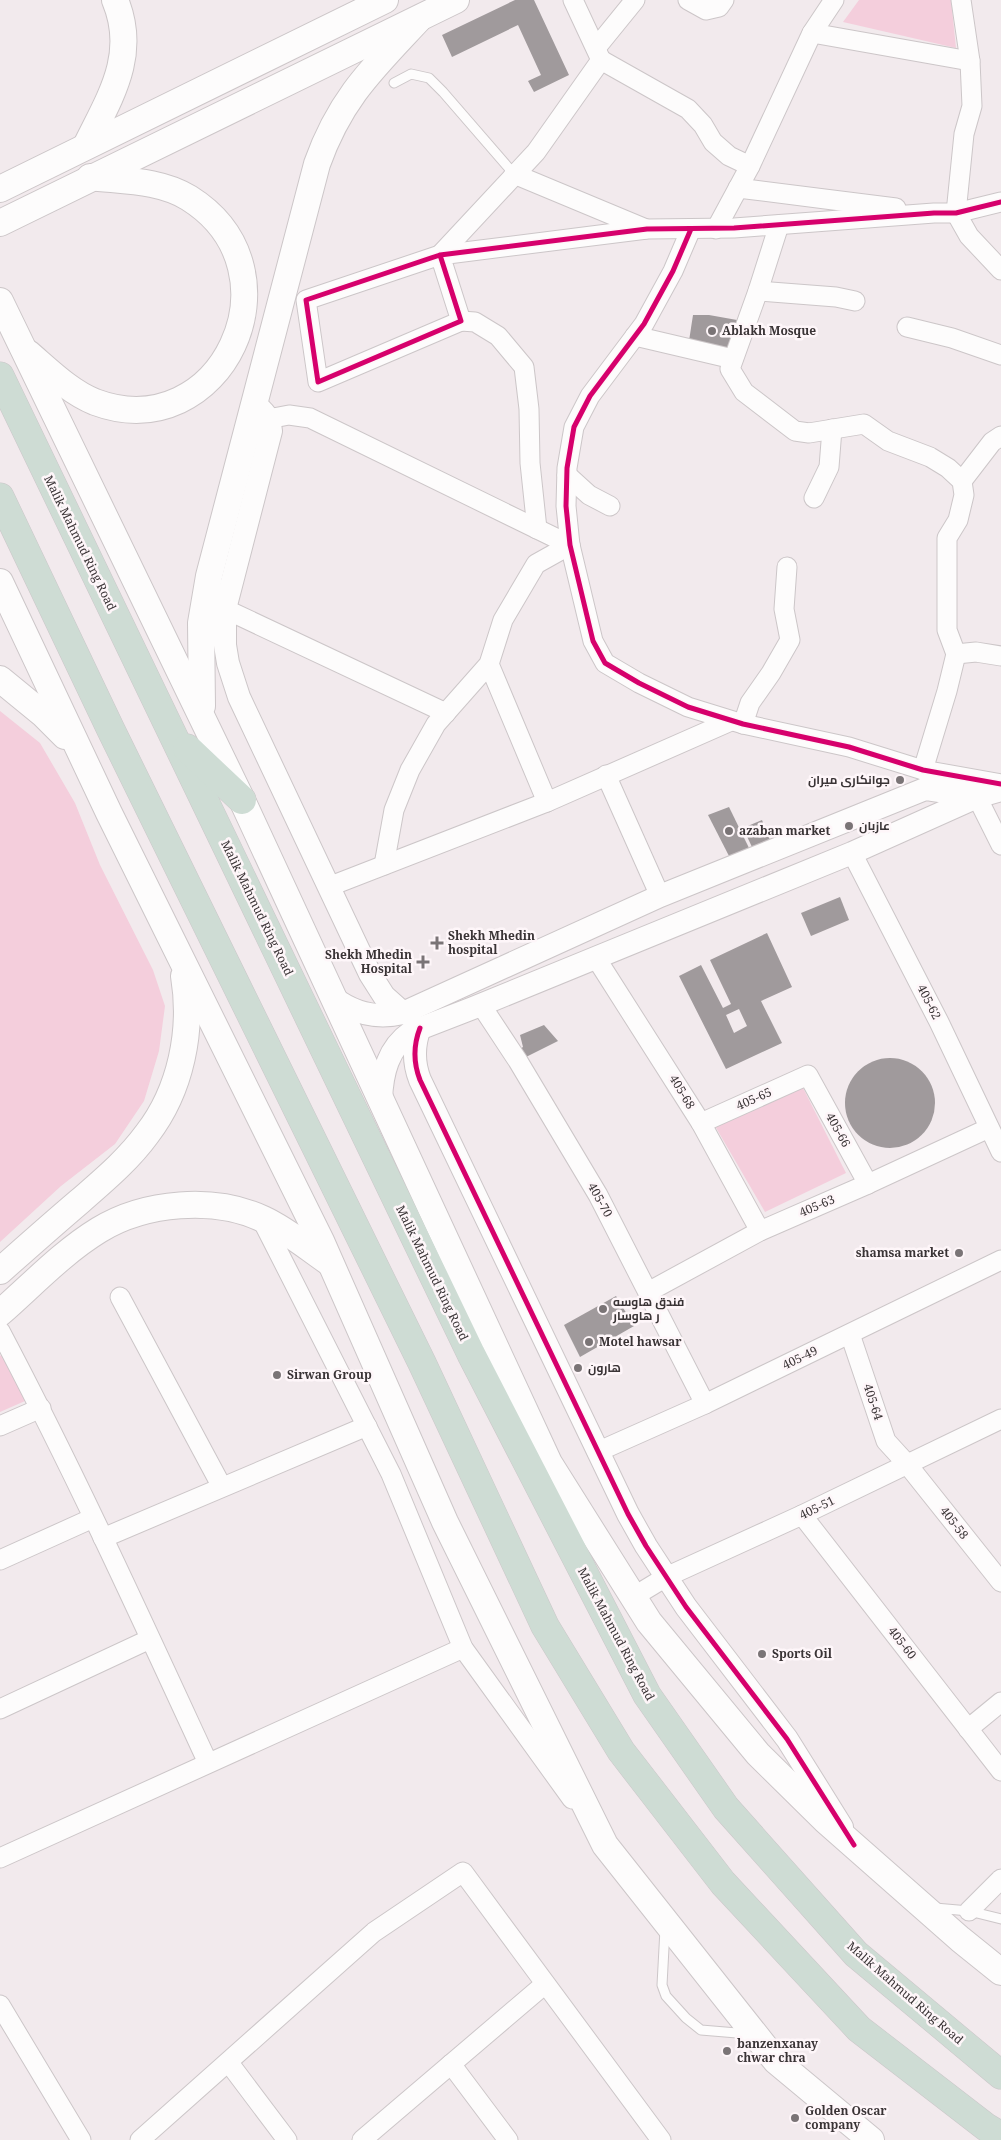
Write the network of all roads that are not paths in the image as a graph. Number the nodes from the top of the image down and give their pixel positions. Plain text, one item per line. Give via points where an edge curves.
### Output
1 (115, 0) edge
2 (384, 0) edge
3 (456, 0) edge
4 (573, 0) edge
5 (635, 0) edge
6 (688, 0) edge
7 (724, 0) edge
8 (834, 0) edge
9 (961, 0) edge
10 (418, 20) junction
11 (812, 33) junction
12 (598, 54) junction
13 (970, 61) junction
14 (394, 83) dead end
15 (86, 146) junction
16 (750, 166) junction
17 (514, 174) junction
18 (90, 178) junction
19 (738, 188) junction
20 (0, 189) edge
21 (1001, 202) edge
22 (934, 213) junction
23 (956, 214) junction
24 (0, 222) edge
25 (779, 225) junction
26 (647, 229) junction
27 (691, 229) junction
28 (716, 229) junction
29 (440, 255) junction
30 (1001, 270) edge
31 (758, 291) junction
32 (0, 301) edge
33 (855, 301) dead end
34 (461, 321) junction
35 (907, 327) dead end
36 (636, 336) junction
37 (22, 349) junction
38 (1001, 356) edge
39 (733, 359) junction
40 (0, 376) edge
41 (261, 411) junction
42 (832, 429) junction
43 (1001, 436) edge
44 (567, 476) junction
45 (962, 481) junction
46 (0, 496) edge
47 (814, 498) dead end
48 (610, 506) dead end
49 (537, 529) junction
50 (570, 545) junction
51 (787, 566) dead end
52 (0, 582) edge
53 (225, 609) junction
54 (956, 654) junction
55 (1001, 656) edge
56 (489, 664) junction
57 (0, 680) edge
58 (446, 713) junction
59 (202, 717) junction
60 (737, 723) junction
61 (174, 736) junction
62 (79, 750) junction
63 (923, 770) junction
64 (606, 775) junction
65 (1001, 784) edge
66 (1001, 790) edge
67 (977, 797) junction
68 (242, 800) junction
69 (546, 802) junction
70 (1001, 845) edge
71 (852, 853) junction
72 (384, 865) junction
73 (328, 887) junction
74 (660, 896) junction
75 (181, 958) junction
76 (596, 958) junction
77 (334, 998) junction
78 (481, 1005) junction
79 (404, 1014) junction
80 (420, 1028) junction
81 (808, 1075) joint
82 (381, 1100) junction
83 (701, 1123) junction
84 (989, 1128) junction
85 (1001, 1152) edge
86 (868, 1184) junction
87 (261, 1218) junction
88 (760, 1230) junction
89 (1001, 1260) edge
90 (330, 1263) junction
91 (0, 1271) edge
92 (648, 1292) junction
93 (120, 1297) dead end
94 (0, 1313) edge
95 (0, 1331) edge
96 (850, 1334) junction
97 (705, 1404) junction
98 (40, 1408) junction
99 (1001, 1419) edge
100 (0, 1426) edge
101 (367, 1426) junction
102 (597, 1452) junction
103 (550, 1463) junction
104 (907, 1464) junction
105 (222, 1488) junction
106 (553, 1515) junction
107 (802, 1515) junction
108 (94, 1518) junction
109 (103, 1538) junction
110 (453, 1538) junction
111 (423, 1551) junction
112 (0, 1560) edge
113 (998, 1572) edge
114 (666, 1577) junction
115 (633, 1597) junction
116 (150, 1639) junction
117 (463, 1648) junction
118 (1001, 1702) edge
119 (0, 1709) edge
120 (968, 1729) junction
121 (208, 1763) junction
122 (1001, 1771) edge
123 (605, 1845) junction
124 (854, 1845) junction
125 (0, 1858) edge
126 (1001, 1879) edge
127 (924, 1908) junction
128 (969, 1911) junction
129 (1001, 1919) edge
130 (666, 1922) junction
131 (1001, 1972) edge
132 (545, 1984) junction
133 (0, 2005) edge
134 (755, 2034) junction
135 (229, 2063) junction
136 (451, 2064) junction
137 (1001, 2075) edge
138 (1001, 2136) edge
139 (81, 2140) edge
140 (140, 2140) edge
141 (287, 2140) edge
142 (362, 2140) edge
143 (508, 2140) edge
144 (661, 2140) edge
145 (871, 2140) edge

1 - 15 main road via 124,36 123,60 116,83
2 - 15 main road
3 - 10 main road
4 - 12 street
5 - 12 street
6 - 7 street via 706,10 719,7
8 - 11 street
9 - 13 street
10 - 18 main road
10 - 41 main road via 356,87 323,146 311,182
11 - 13 street
11 - 16 street
12 - 16 street via 688,109 713,142 729,156
12 - 17 street via 536,152
13 - 23 street via 972,106 964,134
14 - 17 lane via 411,74 429,78
15 - 20 main road
16 - 19 street
17 - 26 street
17 - 29 street
18 - 24 main road
18 - 37 main road via 156,185 173,190 188,197 215,220 238,257 244,282 245,309 239,334 227,358 191,394 168,404 144,409 119,408 95,402 73,390
19 - 22 street
19 - 28 street
21 - 23 street
22 - 23 street
22 - 25 street
23 - 30 street via 969,236
25 - 28 street
25 - 31 street
26 - 27 street
26 - 29 street
27 - 28 street
27 - 36 street via 673,270
29 - 34 street
29 - 34 street via 306,300 318,382
31 - 33 street
31 - 39 street
32 - 37 main road
34 - 49 street via 475,322 498,336 524,367
35 - 38 street via 952,338
36 - 39 street
36 - 44 street via 590,396 574,427
37 - 59 main road
39 - 42 street via 730,369 744,392 795,431 810,433
40 - 61 highway, Malik Mahmud Ring Road
41 - 49 street via 310,418
41 - 53 street via 270,425 270,437
41 - 59 main road via 204,600 200,647
42 - 45 street via 864,424 888,440 930,457
42 - 47 street via 829,467
43 - 45 street via 992,442
44 - 48 street
44 - 50 street
45 - 54 street via 964,495 958,520 947,538 948,630
46 - 138 highway via 115,739 418,1354 550,1635 621,1750 723,1883 860,2029
49 - 50 street
50 - 56 street via 536,564 503,620
50 - 60 street via 593,641 605,663 688,707
51 - 60 street via 784,610 790,640
52 - 62 main road
53 - 58 street
53 - 73 street via 228,663 238,697
54 - 55 street via 976,652
54 - 63 street
56 - 58 street
56 - 69 street
57 - 62 main road via 44,715
58 - 72 street via 436,724 410,770 394,810
59 - 68 main road
60 - 63 street via 849,747
60 - 64 street
61 - 68 highway
61 - 106 highway, Malik Mahmud Ring Road via 471,1354
62 - 75 main road
63 - 65 street
64 - 69 street
64 - 74 street
66 - 67 street
67 - 70 street
67 - 71 street
67 - 74 street via 925,789
68 - 77 main road
69 - 72 street
71 - 76 street
71 - 84 street, 405-62 via 939,1022
72 - 73 street
73 - 79 street via 377,986
74 - 79 street
75 - 90 main road
75 - 91 main road via 187,994 186,1031 180,1067 167,1101 125,1162
76 - 78 street
76 - 83 street, 405-68
77 - 79 street via 366,1015
77 - 82 main road
78 - 80 street
78 - 92 street, 405-70 via 598,1195
80 - 82 street via 403,1037 390,1053 383,1076
80 - 102 street via 414,1054 420,1080
81 - 83 street, 405-65
81 - 86 street, 405-66
82 - 103 main road
83 - 88 street, 405-68
84 - 85 street, 405-62
84 - 86 street, 405-63
86 - 88 street, 405-63
87 - 90 main road via 278,1226
87 - 94 main road via 210,1206 182,1205 128,1217 99,1230
87 - 101 street
88 - 92 street, 405-63
89 - 96 street, 405-49
90 - 110 main road
92 - 97 street, 405-70
93 - 105 street
95 - 98 street
96 - 97 street, 405-49
96 - 104 street, 405-64 via 886,1441
97 - 102 street, 405-49
98 - 100 street
98 - 108 street
99 - 104 street, 405-51
101 - 105 street
101 - 111 street
102 - 114 street via 628,1514
103 - 106 highway
103 - 115 main road
104 - 107 street, 405-51
104 - 113 street, 405-58
105 - 109 street
106 - 137 highway, Malik Mahmud Ring Road via 647,1695 726,1808 856,1954
107 - 114 street, 405-51
107 - 120 street, 405-60
108 - 109 street
108 - 112 street
109 - 116 street
110 - 111 street
110 - 123 main road
111 - 117 street
114 - 115 street, 405-51
114 - 124 street via 801,1759
115 - 124 main road via 649,1622 758,1754
116 - 119 street
116 - 121 street
117 - 121 street
117 - 123 street
118 - 120 street
120 - 122 street, 405-60
121 - 125 street
123 - 130 main road
124 - 127 main road
126 - 128 street
127 - 128 lane
127 - 131 main road
128 - 129 lane
130 - 134 main road
130 - 134 lane via 662,1985 666,1996 701,2030
132 - 135 street via 463,1872 374,1932 256,2035
132 - 136 street
132 - 144 street
133 - 139 street
134 - 145 main road via 776,2061
135 - 140 street
135 - 141 street
136 - 142 street
136 - 143 street

